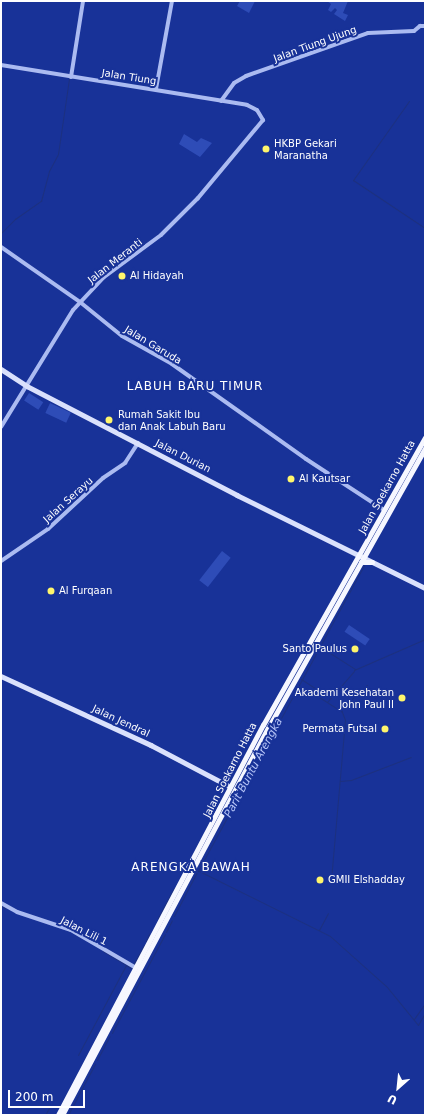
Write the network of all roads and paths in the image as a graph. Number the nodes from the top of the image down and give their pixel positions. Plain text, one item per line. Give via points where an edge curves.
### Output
1 (83, 1) edge
2 (172, 1) edge
3 (425, 26) edge
4 (1, 65) edge
5 (69, 76) junction
6 (156, 89) junction
7 (221, 101) junction
8 (260, 125) joint
9 (1, 247) edge
10 (80, 302) junction
11 (1, 369) edge
12 (27, 386) junction
13 (1, 427) edge
14 (425, 438) edge
15 (138, 443) junction
16 (425, 448) edge
17 (384, 510) junction
18 (359, 556) junction
19 (1, 561) edge
20 (372, 562) joint
21 (425, 588) edge
22 (1, 676) edge
23 (266, 727) junction
24 (230, 787) junction
25 (1, 903) edge
26 (134, 967) junction
27 (108, 1025) junction
28 (58, 1115) edge
29 (62, 1115) edge

1 - 5 street
2 - 6 street
3 - 7 street, Jalan Tiung Ujung via 420,26 416,31 368,33 246,76 234,83
4 - 5 street, Jalan Tiung
5 - 6 street, Jalan Tiung
6 - 7 street, Jalan Tiung
7 - 8 street, Jalan Tiung via 254,108 263,118
8 - 10 street, Jalan Meranti via 161,235 104,277
9 - 10 street, Jalan Garuda
10 - 12 street, Jalan Meranti
10 - 17 street, Jalan Garuda via 122,336 172,364 302,456
11 - 12 main road, Jalan Durian
12 - 13 street, Jalan Meranti
12 - 15 main road, Jalan Durian
14 - 17 main road, Jalan Soekarno Hatta
15 - 18 main road, Jalan Durian
15 - 19 street, Jalan Serayu via 125,463 103,478 48,529
16 - 18 main road, Jalan Soekarno Hatta
17 - 18 main road, Jalan Soekarno Hatta
18 - 20 main road
18 - 23 main road, Jalan Soekarno Hatta
20 - 21 main road
22 - 24 main road, Jalan Jendral via 151,745
23 - 24 main road, Jalan Soekarno Hatta
23 - 27 main road, Jalan Soekarno Hatta
24 - 26 main road, Jalan Soekarno Hatta
25 - 26 street, Jalan Lili 1 via 17,912 71,930
26 - 27 main road, Jalan Soekarno Hatta
27 - 28 main road, Jalan Soekarno Hatta
27 - 29 main road, Jalan Soekarno Hatta

